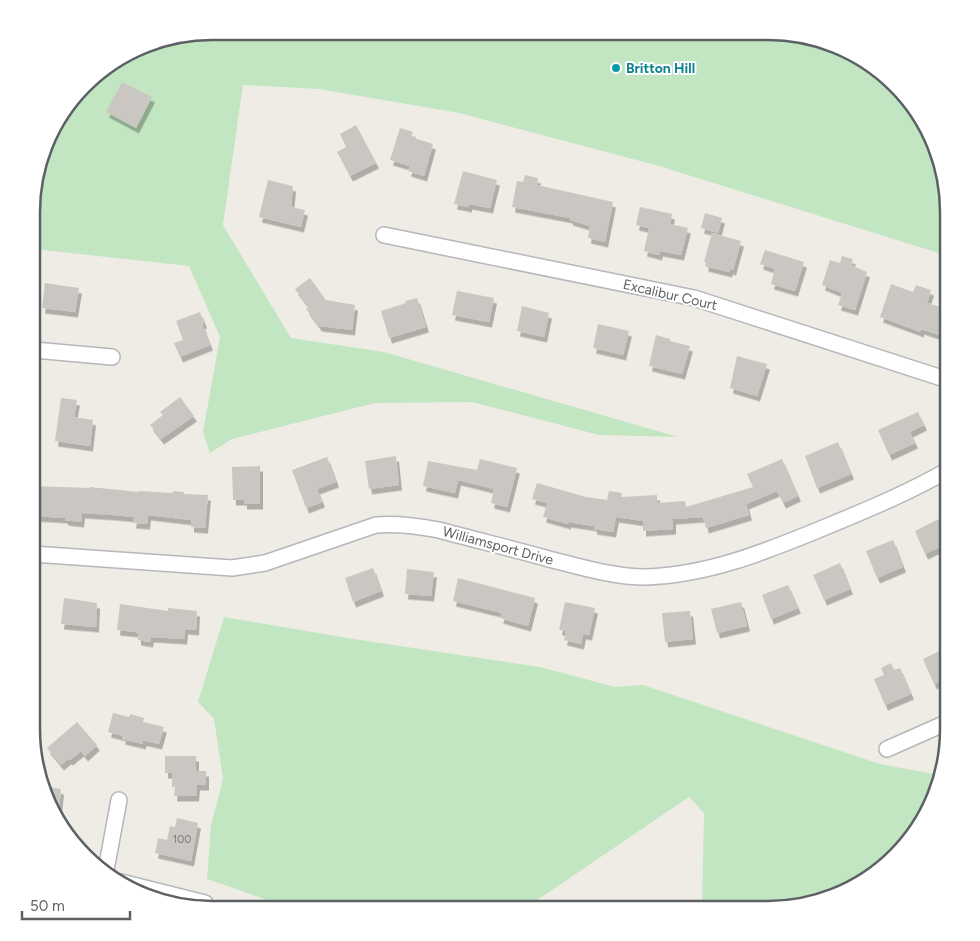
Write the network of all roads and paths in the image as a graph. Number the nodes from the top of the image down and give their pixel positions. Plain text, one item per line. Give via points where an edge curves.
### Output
1 (384, 235) dead end
2 (40, 351) edge
3 (112, 357) dead end
4 (940, 377) edge
5 (940, 475) edge
6 (40, 554) edge
7 (940, 726) edge
8 (887, 749) dead end
9 (119, 800) dead end
10 (107, 864) edge
11 (150, 889) edge
12 (192, 900) edge

1 - 4 street, Excalibur Court via 694,298
2 - 3 street
5 - 6 street, Williamsport Drive via 868,510 771,550 715,568 645,577 600,572 439,530 396,524 376,525 265,563 232,568
7 - 8 street
9 - 10 street
11 - 12 street

